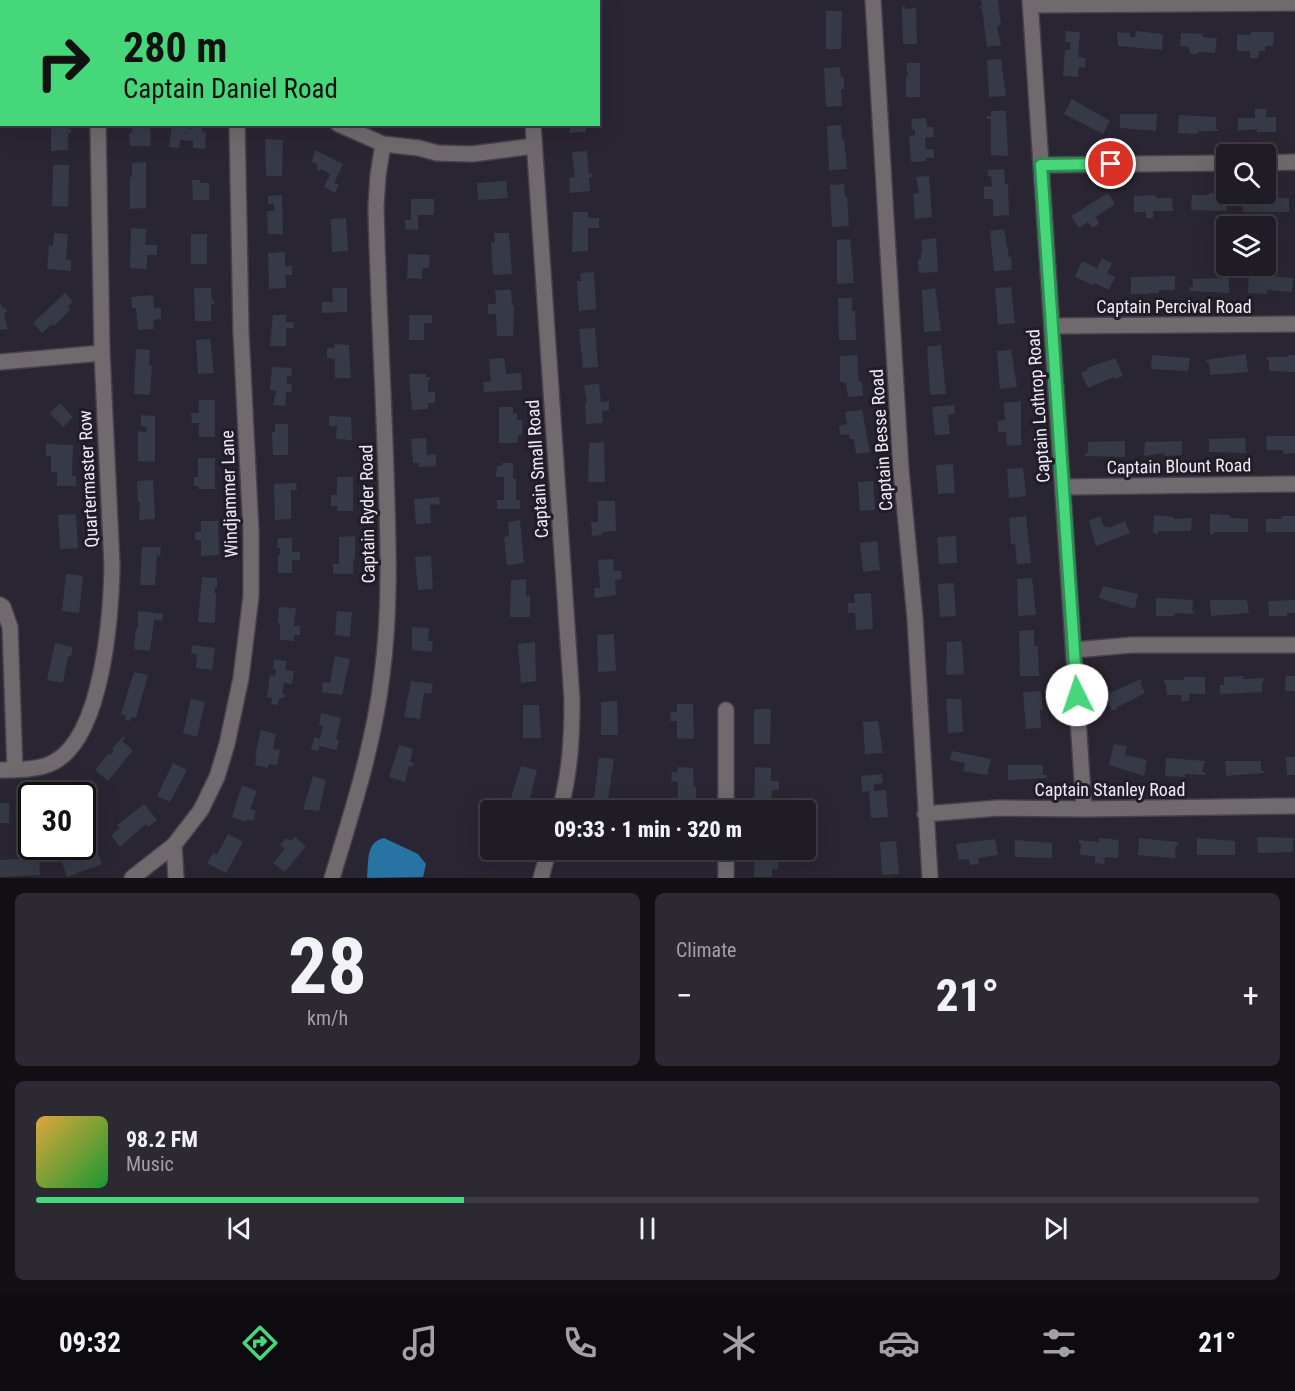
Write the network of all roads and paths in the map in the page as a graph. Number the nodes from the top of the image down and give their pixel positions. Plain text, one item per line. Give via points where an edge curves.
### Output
1 (873, 0) edge
2 (1030, 3) edge
3 (1295, 3) edge
4 (98, 126) edge
5 (237, 126) edge
6 (342, 126) edge
7 (533, 126) edge
8 (383, 144) junction
9 (534, 146) junction
10 (1295, 162) edge
11 (1216, 163) edge
12 (1276, 163) edge
13 (1041, 165) junction
14 (1295, 324) edge
15 (1052, 326) junction
16 (102, 353) junction
17 (0, 362) edge
18 (1295, 484) edge
19 (1064, 487) junction
20 (0, 605) edge
21 (1295, 645) edge
22 (1074, 650) junction
23 (726, 710) dead end
24 (7, 770) edge
25 (562, 800) edge
26 (726, 800) edge
27 (1295, 806) edge
28 (1084, 809) junction
29 (925, 814) junction
30 (174, 845) junction
31 (546, 860) edge
32 (726, 860) edge
33 (132, 878) edge
34 (176, 878) edge
35 (332, 878) edge
36 (541, 878) edge
37 (726, 878) edge
38 (930, 878) edge

1 - 29 street, Captain Besse Road
2 - 3 street
2 - 13 street, Captain Lothrop Road
4 - 16 street, Quartermaster Row
5 - 30 street, Windjammer Lane via 251,596 241,678 220,766 201,810
6 - 8 street
7 - 9 street, Captain Small Road
8 - 9 street via 454,155
8 - 35 street, Captain Ryder Road via 376,207 388,607 375,716
9 - 25 street, Captain Small Road via 572,700 571,755
10 - 12 street
11 - 13 street
13 - 15 street, Captain Lothrop Road
14 - 15 street, Captain Percival Road
15 - 19 street, Captain Lothrop Road
16 - 17 street
16 - 24 street, Quartermaster Row via 112,593 102,670 88,717 68,751 49,765
18 - 19 street, Captain Blount Road
19 - 22 street, Captain Lothrop Road
20 - 24 street via 10,627
21 - 22 street via 1132,645
22 - 28 street, Captain Lothrop Road
23 - 26 street
27 - 28 street, Captain Stanley Road
28 - 29 street, Captain Stanley Road via 998,808
29 - 38 street, Captain Besse Road
30 - 33 street, Windjammer Lane
30 - 34 street
31 - 36 street
32 - 37 street

